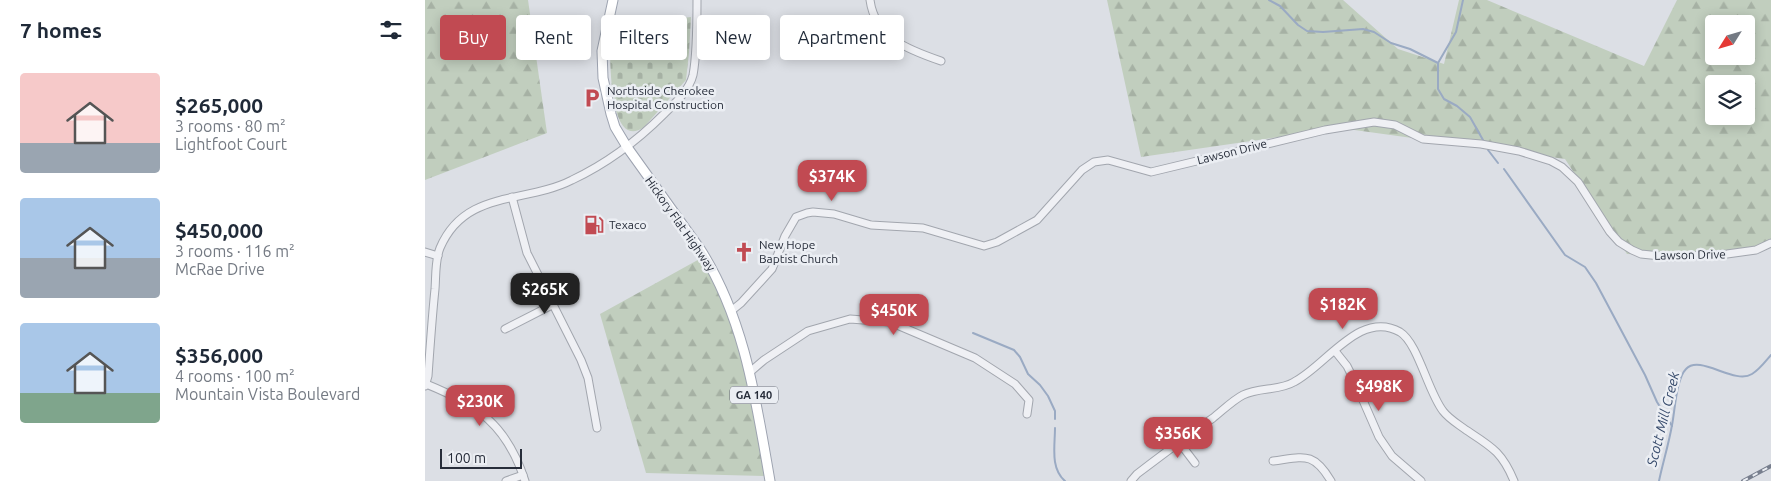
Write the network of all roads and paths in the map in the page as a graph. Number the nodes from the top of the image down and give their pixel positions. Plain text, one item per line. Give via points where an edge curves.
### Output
1 (613, 0) edge
2 (697, 0) edge
3 (870, 0) edge
4 (941, 61) dead end
5 (627, 147) junction
6 (512, 197) junction
7 (1771, 243) edge
8 (425, 252) edge
9 (438, 256) junction
10 (552, 305) junction
11 (731, 310) junction
12 (505, 329) dead end
13 (1335, 350) junction
14 (750, 372) junction
15 (425, 385) edge
16 (1027, 414) dead end
17 (597, 428) dead end
18 (1179, 442) junction
19 (1273, 461) dead end
20 (1195, 463) dead end
21 (524, 478) edge
22 (506, 481) edge
23 (770, 481) edge
24 (1131, 481) edge
25 (1331, 481) edge
26 (1421, 481) edge
27 (1514, 481) edge

1 - 5 main road, Hickory Flat Highway / GA 140 via 602,51 603,78 613,121
2 - 5 street via 693,76 686,90
3 - 4 street via 875,21 884,31 905,48
5 - 6 street via 572,180 553,188
5 - 11 main road, Hickory Flat Highway / GA 140 via 711,266
6 - 9 street via 482,205 462,219 447,236
6 - 10 street via 527,253
7 - 11 street, Lawson Drive via 1756,250 1727,254 1670,257 1641,254 1619,242 1578,182 1551,161 1481,144 1423,139 1395,126 1374,122 1325,130 1151,172 1116,162 1094,162 1078,174 1037,220 984,246 923,228 871,225 834,214 807,213 796,217 772,269
8 - 9 street
9 - 15 street
10 - 12 street
10 - 17 street via 588,378
11 - 14 main road, Hickory Flat Highway / GA 140
13 - 18 street via 1296,382 1244,395
13 - 26 street via 1347,366 1391,456
13 - 27 street via 1363,329 1387,327 1400,332 1409,341 1443,412 1494,448 1505,461
14 - 16 street via 808,332 851,319 890,322 975,358 1015,384 1029,400
14 - 23 main road, Hickory Flat Highway / GA 140
15 - 21 street via 456,396 497,427 517,458
18 - 20 street
18 - 24 street
19 - 25 street via 1309,458 1323,467
21 - 22 street

